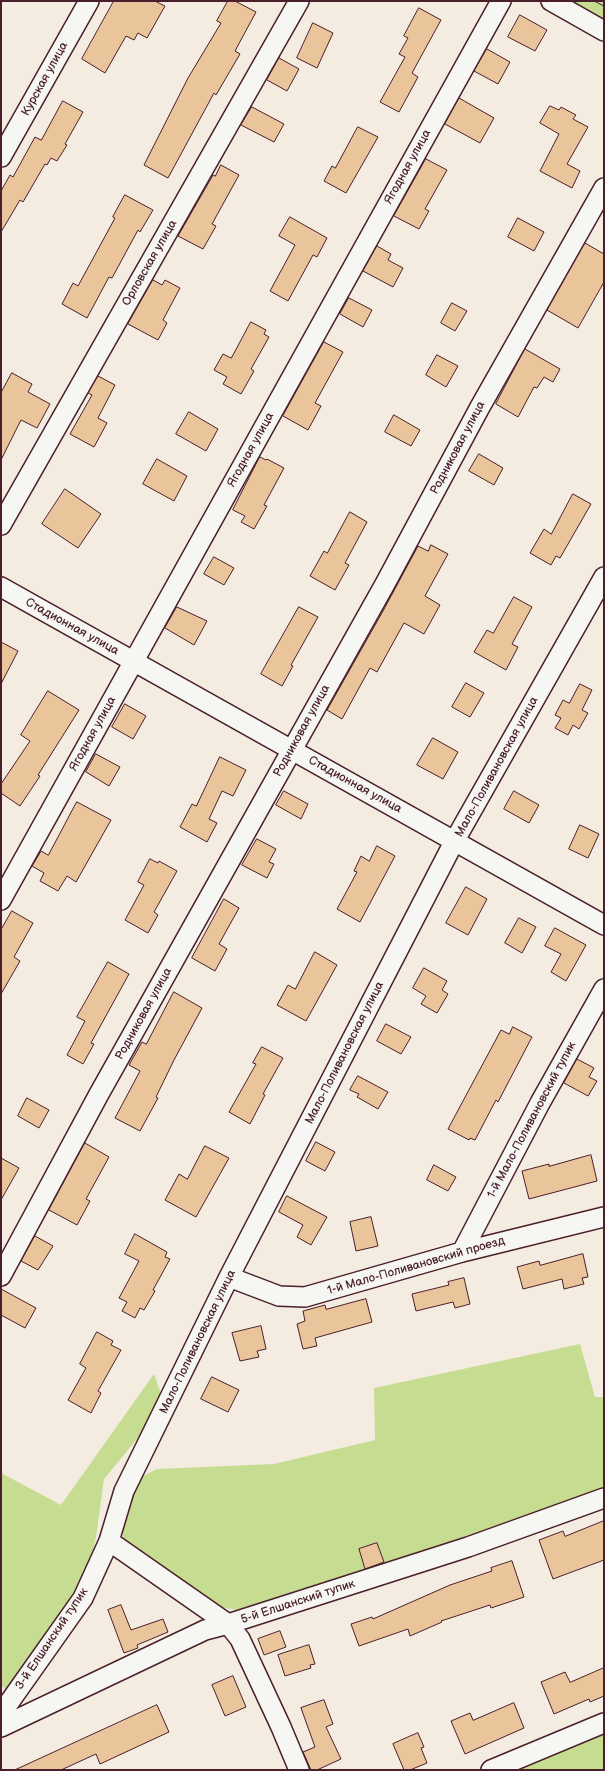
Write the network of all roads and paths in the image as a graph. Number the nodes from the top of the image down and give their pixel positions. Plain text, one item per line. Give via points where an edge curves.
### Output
1 (89, 1) edge
2 (299, 1) edge
3 (501, 1) edge
4 (551, 1) edge
5 (604, 31) edge
6 (1, 157) edge
7 (604, 188) edge
8 (1, 525) edge
9 (604, 577) edge
10 (1, 587) edge
11 (133, 662) junction
12 (291, 750) junction
13 (455, 840) junction
14 (1, 900) edge
15 (604, 925) edge
16 (604, 989) edge
17 (604, 1217) edge
18 (462, 1252) junction
19 (1, 1276) edge
20 (229, 1277) junction
21 (604, 1498) edge
22 (109, 1541) junction
23 (228, 1624) junction
24 (1, 1714) edge
25 (604, 1724) edge
26 (1, 1727) edge
27 (299, 1770) edge
28 (491, 1770) edge

1 - 6 street, Курская улица
2 - 8 street, Орловская улица
3 - 11 street, Ягодная улица
4 - 5 street
7 - 12 street, Родниковая улица
9 - 13 street, Мало-Поливановская улица
10 - 11 street, Стадионная улица
11 - 12 street, Стадионная улица
11 - 14 street, Ягодная улица
12 - 13 street, Стадионная улица
12 - 19 street, Родниковая улица via 99,1094
13 - 15 street, Стадионная улица
13 - 20 street, Мало-Поливановская улица
16 - 18 street, 1-й Мало-Поливановский тупик via 540,1103
17 - 18 street, 1-й Мало-Поливановский проезд
18 - 20 street, 1-й Мало-Поливановский проезд via 305,1298 279,1296
20 - 22 street, Мало-Поливановская улица via 124,1492
21 - 23 street, 5-й Елшанский тупик via 468,1547
22 - 23 street
22 - 24 street, 3-й Елшанский тупик via 83,1598
23 - 26 street, 5-й Елшанский тупик via 205,1630
23 - 27 street via 240,1639
25 - 28 street

